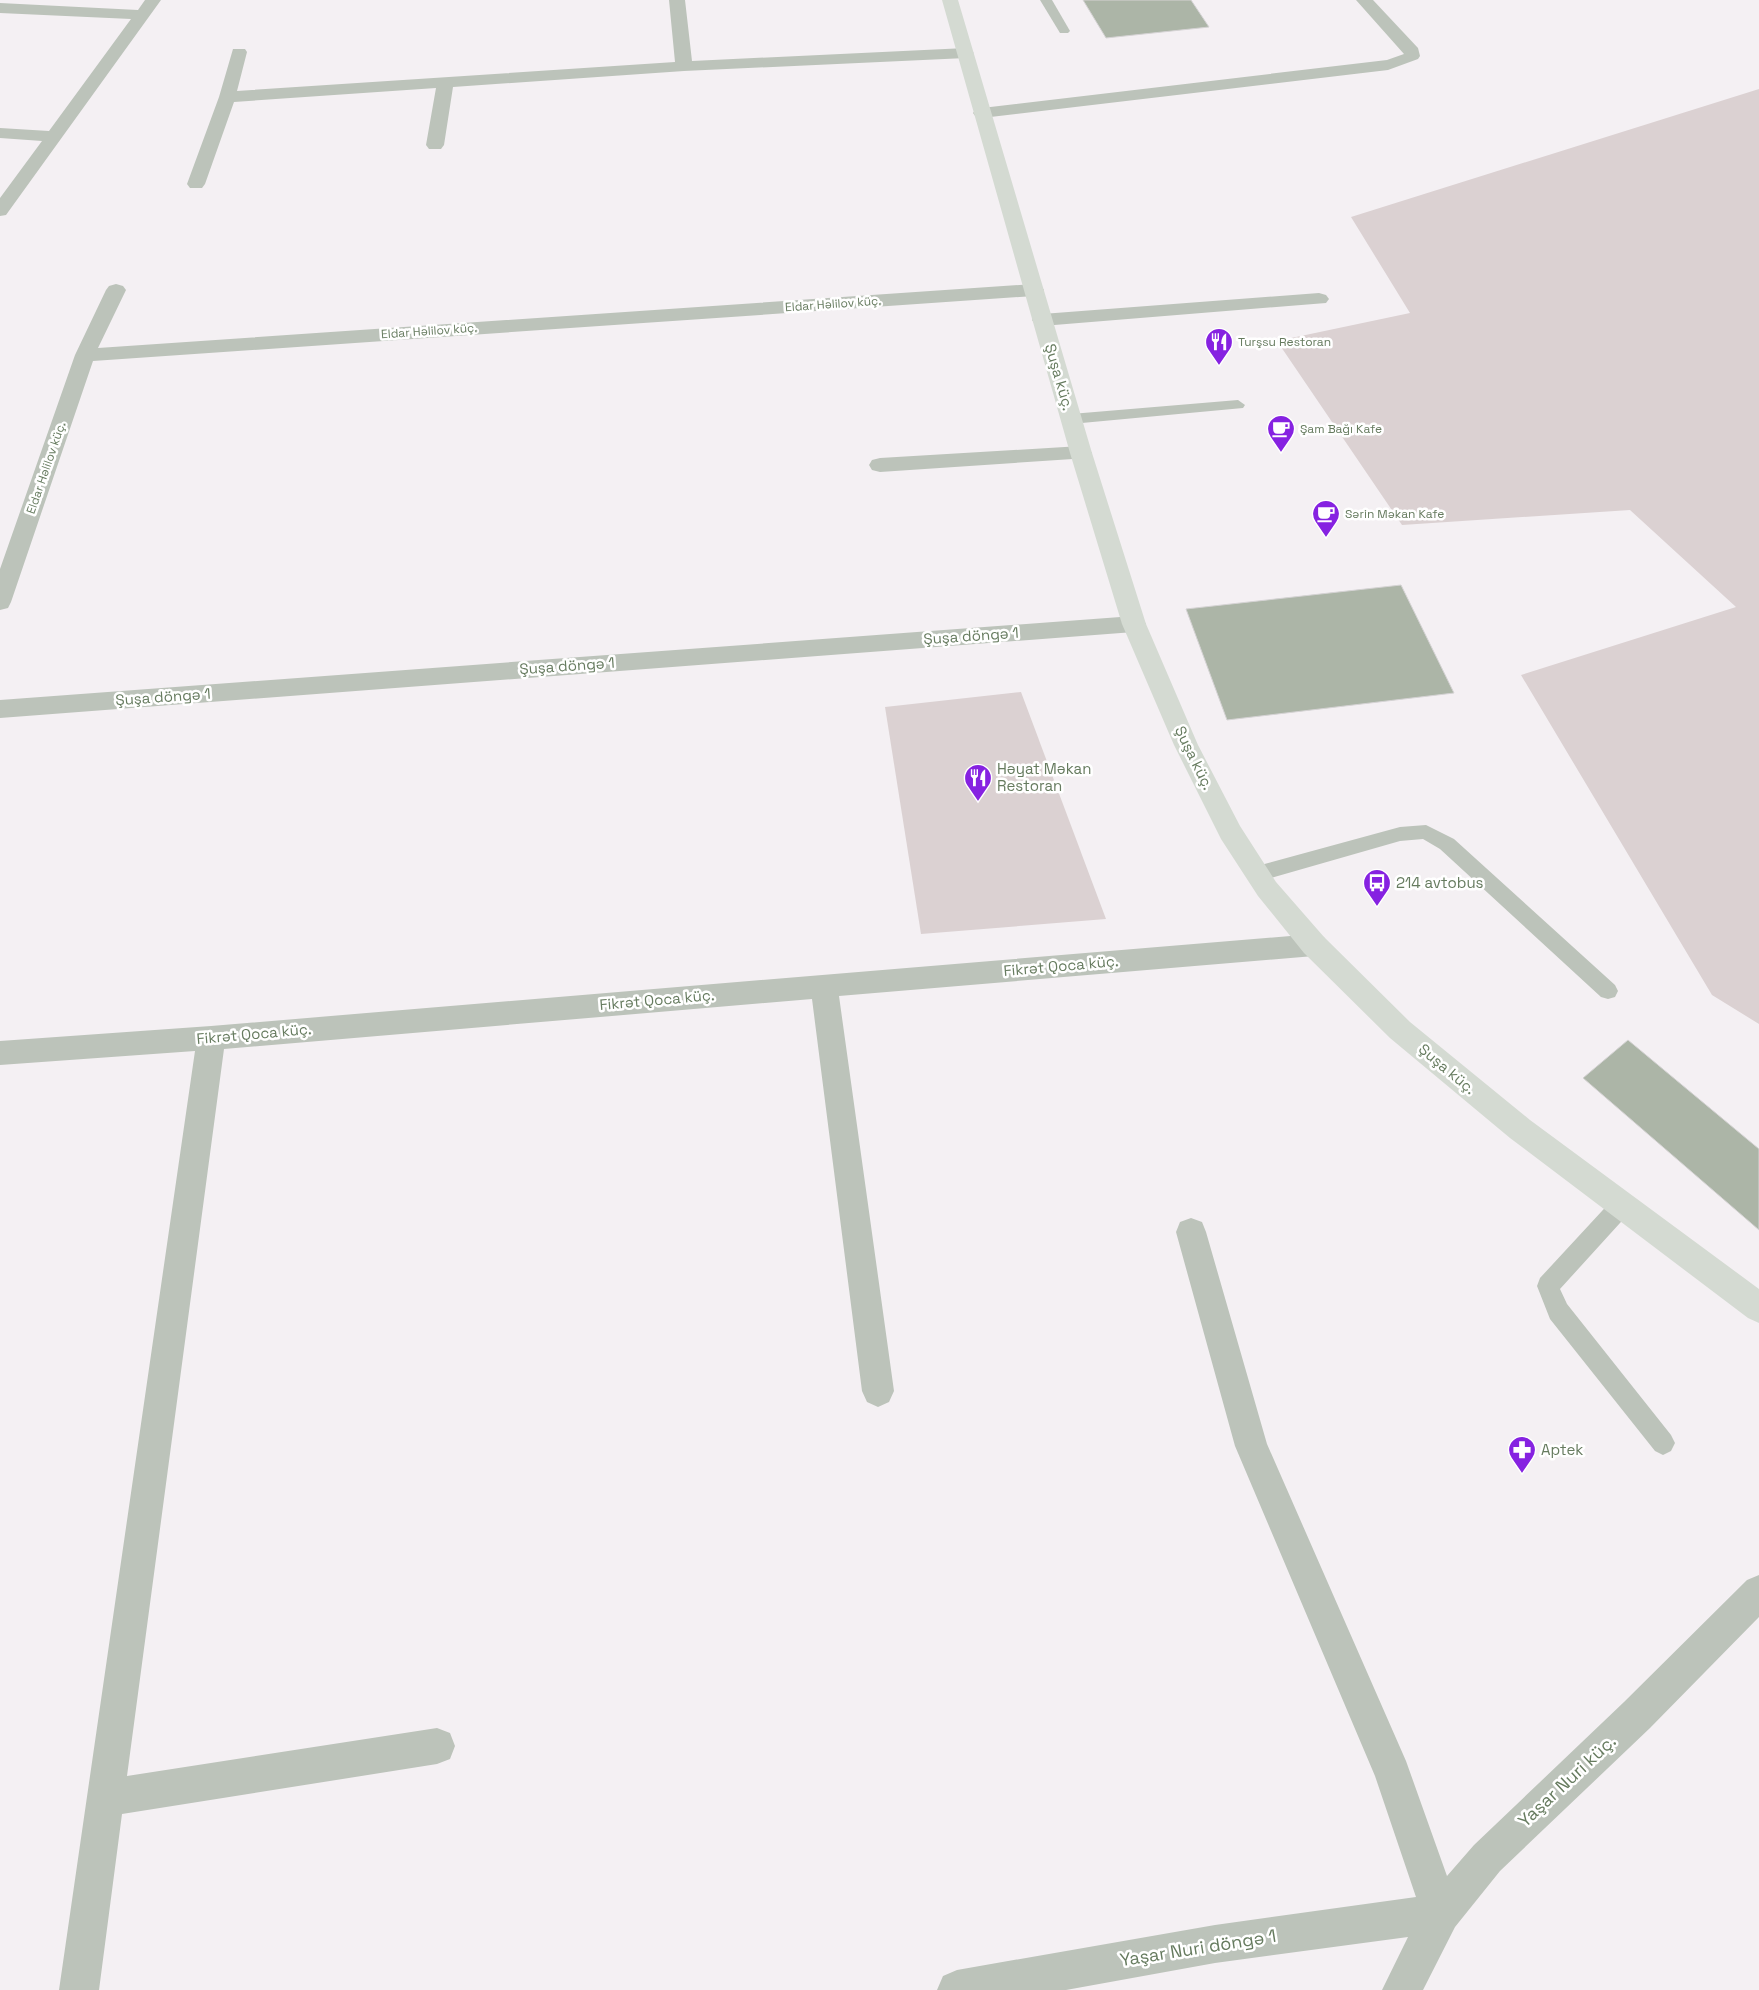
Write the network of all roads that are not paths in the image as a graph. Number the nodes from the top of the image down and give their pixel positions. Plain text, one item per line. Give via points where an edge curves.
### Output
1 (154, 0) edge
2 (677, 0) edge
3 (950, 0) edge
4 (1046, 0) edge
5 (1364, 0) edge
6 (0, 8) edge
7 (142, 16) junction
8 (1064, 31) dead end
9 (239, 52) dead end
10 (966, 54) junction
11 (684, 66) junction
12 (446, 82) junction
13 (227, 97) junction
14 (982, 112) junction
15 (0, 133) edge
16 (54, 136) junction
17 (435, 145) dead end
18 (196, 184) dead end
19 (0, 211) edge
20 (116, 290) dead end
21 (1034, 290) junction
22 (1319, 298) dead end
23 (1042, 320) junction
24 (85, 355) junction
25 (1238, 405) dead end
26 (1071, 419) junction
27 (1081, 453) junction
28 (880, 465) dead end
29 (0, 602) edge
30 (1134, 624) junction
31 (0, 709) edge
32 (1257, 874) junction
33 (1314, 945) junction
34 (824, 986) junction
35 (1608, 990) dead end
36 (211, 1038) junction
37 (0, 1054) edge
38 (1622, 1205) junction
39 (1191, 1232) dead end
40 (1759, 1308) edge
41 (878, 1391) dead end
42 (1663, 1443) dead end
43 (1759, 1592) edge
44 (437, 1746) dead end
45 (104, 1798) junction
46 (1440, 1913) junction
47 (79, 1990) edge
48 (958, 1990) edge
49 (1402, 1990) edge

1 - 7 street
2 - 11 street
3 - 10 street, Şuşa küç.
4 - 8 lane
5 - 14 street via 1412,51 1412,56 1388,65
6 - 7 street
7 - 16 street
9 - 13 street
10 - 11 street
10 - 14 street, Şuşa küç.
11 - 12 street
12 - 13 street
12 - 17 street
13 - 18 street
14 - 21 street, Şuşa küç.
15 - 16 street
16 - 19 street
20 - 24 street
21 - 23 street, Şuşa küç.
21 - 24 street, Eldar Həlilov küç.
22 - 23 street
23 - 26 street, Şuşa küç.
24 - 29 street, Eldar Həlilov küç.
25 - 26 lane
26 - 27 street, Şuşa küç.
27 - 28 street
27 - 30 street, Şuşa küç.
30 - 31 street, Şuşa döngə 1
30 - 32 street, Şuşa küç. via 1191,753 1230,832
32 - 33 street, Şuşa küç.
32 - 35 lane via 1400,834 1426,832 1447,844
33 - 34 street, Fikrət Qoca küç.
33 - 38 street, Şuşa küç. via 1400,1030 1520,1129
34 - 36 street, Fikrət Qoca küç.
34 - 41 street
36 - 37 street, Fikrət Qoca küç.
36 - 45 street
38 - 40 street, Şuşa küç.
38 - 42 lane via 1548,1286 1558,1311
39 - 46 street via 1251,1446 1393,1774
43 - 46 street, Yaşar Nuri küç. via 1637,1715 1487,1858
44 - 45 street
45 - 47 street
46 - 48 street, Yaşar Nuri döngə 1 via 1215,1944
46 - 49 street, Yaşar Nuri küç.

